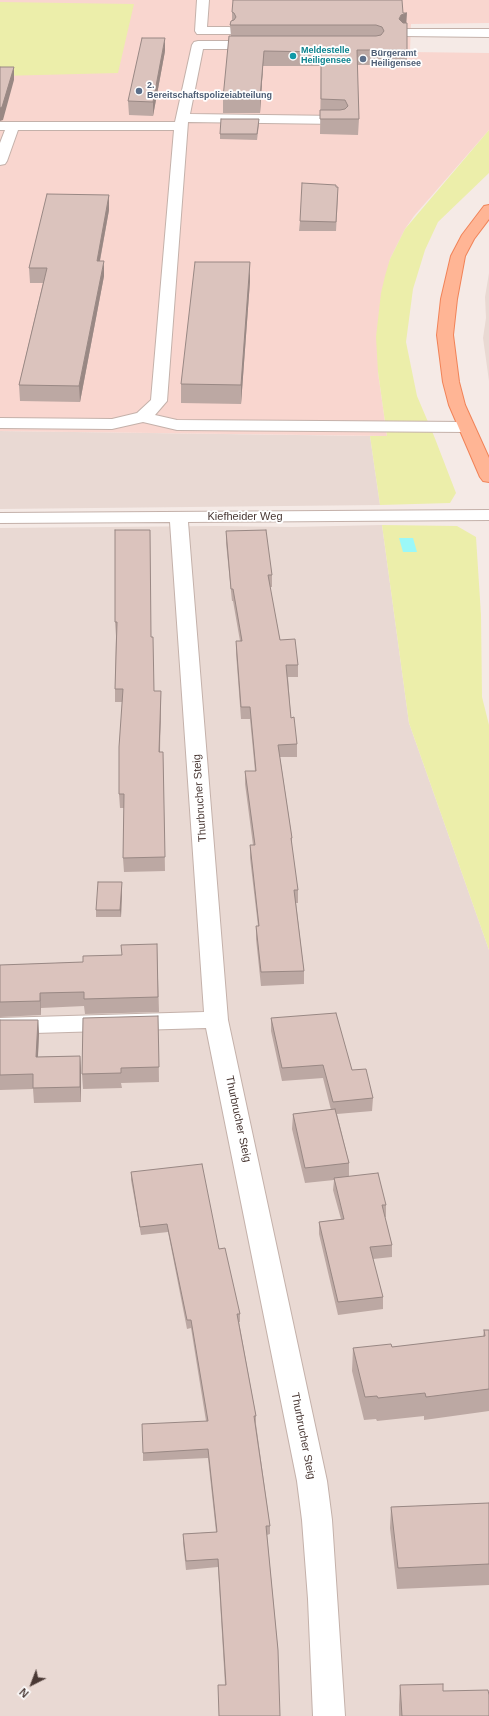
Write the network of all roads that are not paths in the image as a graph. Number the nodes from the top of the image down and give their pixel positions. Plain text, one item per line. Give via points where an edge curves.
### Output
1 (202, 0) edge
2 (201, 31) junction
3 (241, 31) edge
4 (406, 33) edge
5 (489, 33) edge
6 (198, 45) junction
7 (268, 45) edge
8 (450, 45) dead end
9 (489, 45) edge
10 (339, 120) edge
11 (182, 122) junction
12 (6, 126) edge
13 (0, 161) edge
14 (489, 209) edge
15 (143, 417) junction
16 (0, 422) edge
17 (466, 427) junction
18 (489, 477) edge
19 (489, 515) edge
20 (179, 517) junction
21 (0, 518) edge
22 (216, 1020) junction
23 (0, 1026) edge
24 (329, 1716) edge

1 - 2 street
2 - 3 street
2 - 6 street
4 - 5 street
6 - 7 street
6 - 11 street
8 - 9 street
10 - 11 street
11 - 12 street
11 - 15 street via 159,402
12 - 13 street
14 - 17 main road via 467,238 458,256 446,320 446,353 451,382
15 - 16 street via 112,424
15 - 17 street via 178,425
17 - 18 main road
19 - 20 street, Kiefheider Weg
20 - 21 street, Kiefheider Weg
20 - 22 street, Thurbrucher Steig
22 - 23 street
22 - 24 street, Thurbrucher Steig via 312,1481 323,1599

